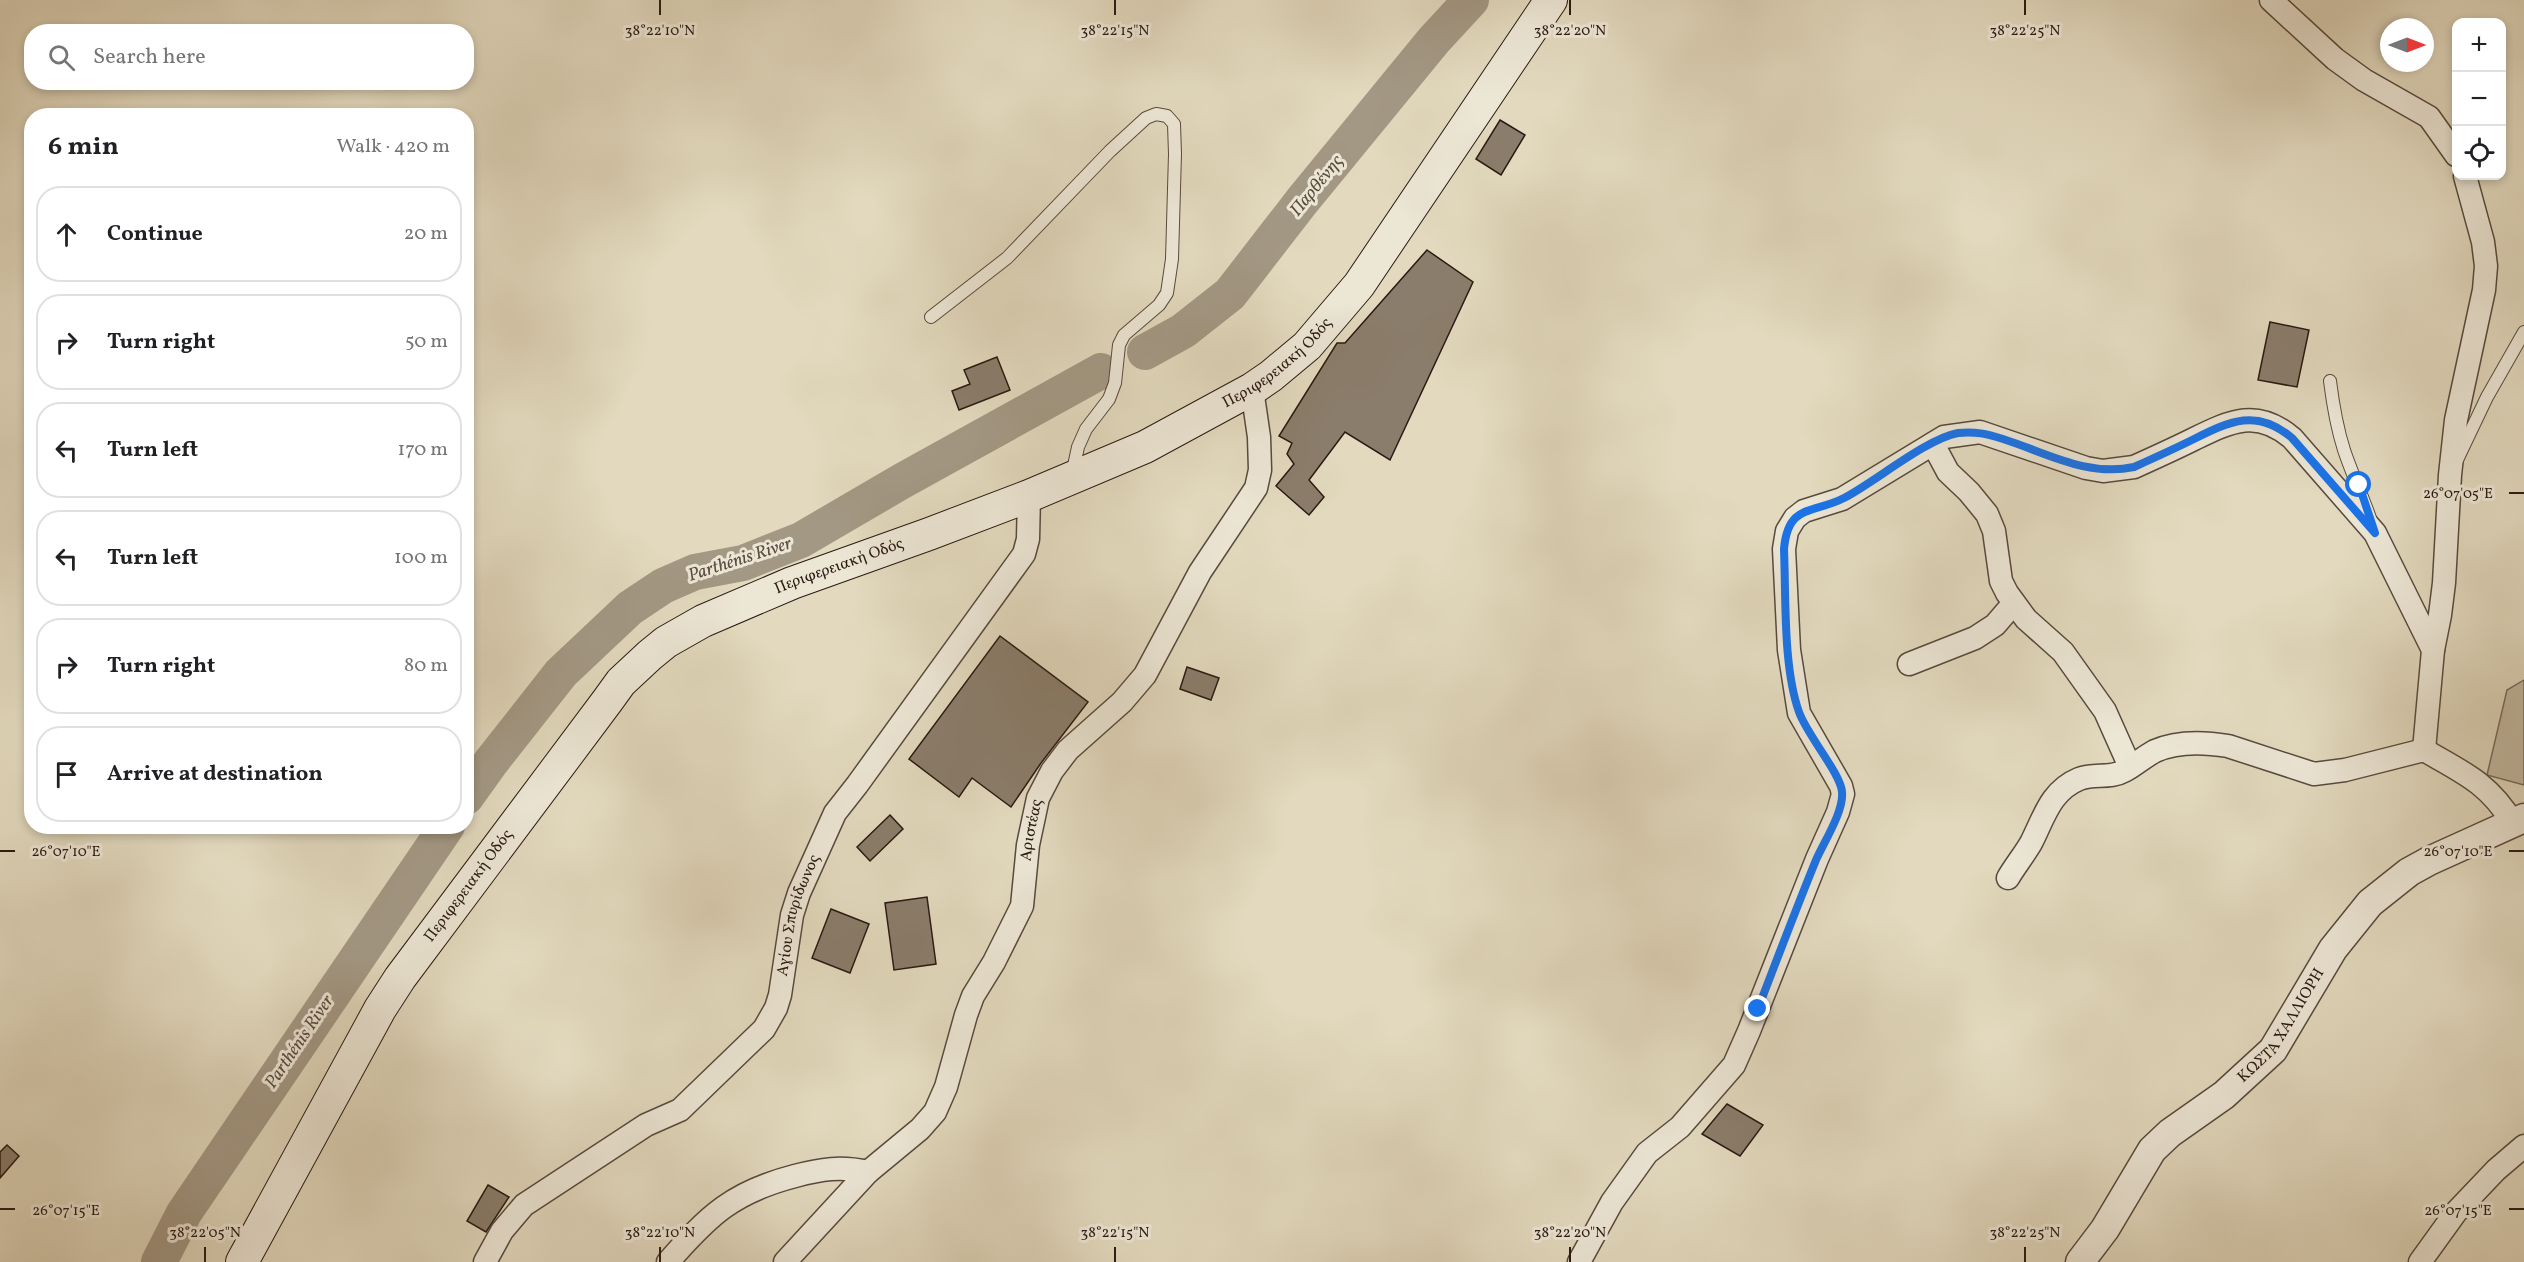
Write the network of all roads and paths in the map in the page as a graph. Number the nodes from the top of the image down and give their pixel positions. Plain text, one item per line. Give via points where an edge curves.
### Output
1 (1551, 0) edge
2 (2271, 0) edge
3 (2452, 148) edge
4 (2466, 180) edge
5 (931, 317) dead end
6 (2524, 332) edge
7 (2330, 381) dead end
8 (1252, 389) junction
9 (1933, 444) junction
10 (2450, 475) junction
11 (1072, 476) junction
12 (1029, 496) junction
13 (2375, 533) junction
14 (2014, 603) junction
15 (2433, 650) junction
16 (1909, 664) dead end
17 (2424, 750) junction
18 (2130, 767) junction
19 (2518, 820) edge
20 (2008, 878) dead end
21 (2524, 1146) edge
22 (867, 1172) junction
23 (242, 1262) edge
24 (484, 1262) edge
25 (668, 1262) edge
26 (785, 1262) edge
27 (1579, 1262) edge
28 (2080, 1262) edge
29 (2420, 1262) edge

1 - 8 main road, Περιφερειακή Οδός via 1359,285 1307,346
2 - 3 street via 2364,80 2429,117
4 - 10 street via 2478,217 2486,266 2478,326 2456,420
5 - 11 lane via 1007,258 1146,118 1156,114 1167,116 1174,124 1175,154 1172,259 1167,293 1124,335 1109,399 1086,429
6 - 10 lane
7 - 13 lane via 2345,451
8 - 11 main road, Περιφερειακή Οδός via 1145,447
8 - 22 street, Αριστέας via 1260,437 1256,488 1200,572 1145,675 1122,702 1068,750 1052,771 1032,820 1022,906 973,996 940,1102 930,1120
9 - 13 street via 1944,437 1980,432 2086,468 2120,470 2220,426 2253,419 2279,427 2292,438
9 - 14 street via 1948,472 1987,514 1994,531 2001,581
9 - 27 street via 1842,499 1804,511 1787,531 1784,549 1792,679 1799,712 1841,786 1841,803 1734,1065 1680,1127 1647,1154 1612,1202
10 - 15 street via 2444,583
11 - 12 main road, Περιφερειακή Οδός
12 - 23 main road, Περιφερειακή Οδός via 792,583 713,617 666,642 635,668 399,978 360,1041
12 - 24 street, Αγίου Σπυρίδωνος via 1024,554 835,813 799,893 780,995 764,1029 680,1110 646,1125 524,1204
13 - 15 street
14 - 16 street via 1995,625 1975,639
14 - 18 street via 2063,652 2105,711
15 - 17 street
17 - 18 street via 2314,774 2228,746 2186,744 2159,749
17 - 19 street via 2487,789
18 - 20 street via 2110,776 2079,779 2055,796
19 - 28 street, ΚΩΣΤΑ ΧΑΛΛΙΟΡΗ via 2428,861 2370,903 2333,949 2272,1050 2224,1095 2152,1150
21 - 29 street via 2456,1212
22 - 25 street via 835,1167 754,1188 709,1217
22 - 26 street, Αριστέας

